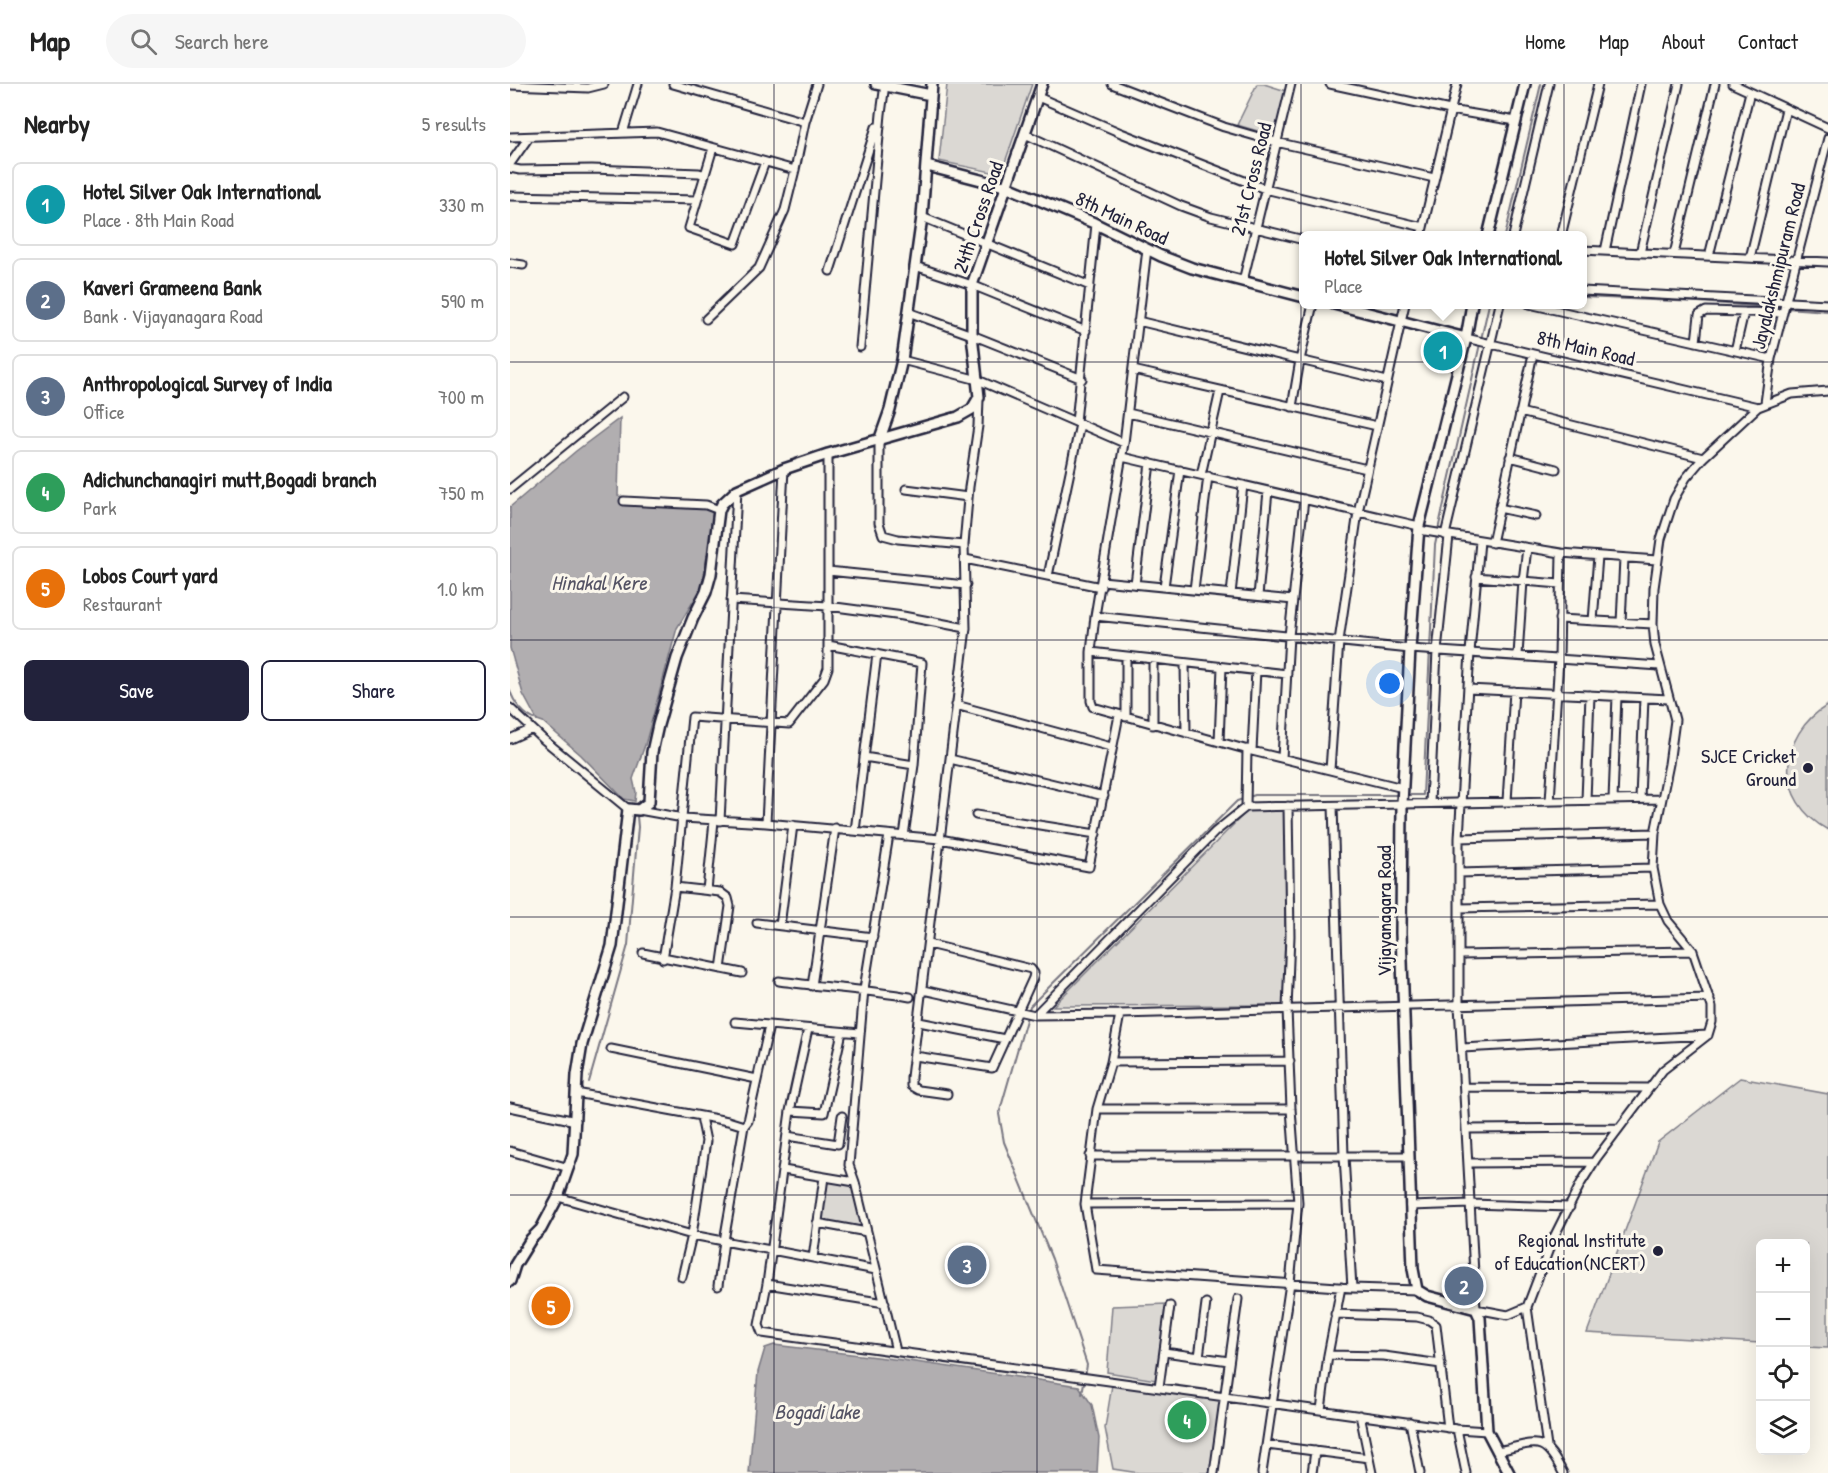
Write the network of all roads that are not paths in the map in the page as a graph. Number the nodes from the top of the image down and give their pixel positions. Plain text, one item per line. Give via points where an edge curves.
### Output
1 (604, 84) edge
2 (638, 84) edge
3 (673, 84) edge
4 (817, 84) edge
5 (932, 84) edge
6 (1042, 84) edge
7 (1112, 84) edge
8 (1292, 84) edge
9 (1330, 84) edge
10 (1457, 84) edge
11 (1525, 84) edge
12 (1549, 84) edge
13 (1598, 84) edge
14 (1641, 84) edge
15 (1679, 84) edge
16 (1715, 84) edge
17 (1733, 84) edge
18 (510, 85) edge
19 (882, 85) edge
20 (1346, 86) edge
21 (1750, 92) junction
22 (931, 95) junction
23 (1038, 97) junction
24 (1786, 109) junction
25 (1450, 110) junction
26 (881, 114) junction
27 (1516, 121) junction
28 (805, 122) junction
29 (1828, 128) edge
30 (623, 133) junction
31 (1025, 135) junction
32 (510, 137) edge
33 (529, 138) junction
34 (1828, 138) edge
35 (1276, 142) junction
36 (713, 148) junction
37 (765, 162) junction
38 (510, 166) edge
39 (927, 166) junction
40 (795, 170) junction
41 (705, 175) junction
42 (1434, 178) junction
43 (1008, 187) junction
44 (1265, 189) junction
45 (510, 196) edge
46 (697, 200) junction
47 (922, 217) junction
48 (1096, 224) junction
49 (1424, 227) junction
50 (1256, 228) junction
51 (1423, 231) edge
52 (1489, 231) edge
53 (1514, 231) edge
54 (1562, 231) edge
55 (1299, 239) edge
56 (985, 244) junction
57 (1147, 249) junction
58 (1587, 250) edge
59 (1605, 251) junction
60 (1640, 253) junction
61 (1674, 254) junction
62 (1709, 256) junction
63 (1750, 258) junction
64 (1797, 260) junction
65 (1828, 262) edge
66 (510, 263) edge
67 (523, 265) dead end
68 (915, 266) junction
69 (830, 271) dead end
70 (1243, 281) junction
71 (972, 285) junction
72 (1090, 286) junction
73 (1587, 291) edge
74 (1299, 296) edge
75 (1786, 301) junction
76 (1828, 304) edge
77 (1312, 309) edge
78 (1354, 309) edge
79 (1404, 309) edge
80 (1471, 309) edge
81 (1499, 309) edge
82 (1551, 309) edge
83 (908, 312) junction
84 (1744, 312) junction
85 (1783, 313) junction
86 (706, 319) dead end
87 (1138, 321) junction
88 (1401, 321) junction
89 (1086, 331) junction
90 (972, 334) junction
91 (1466, 338) junction
92 (1696, 342) junction
93 (1492, 344) junction
94 (861, 347) dead end
95 (1735, 351) junction
96 (1533, 354) junction
97 (1771, 359) junction
98 (902, 360) junction
99 (1300, 360) junction
100 (1133, 370) junction
101 (1082, 379) junction
102 (978, 380) junction
103 (1387, 381) junction
104 (1220, 391) junction
105 (1828, 391) edge
106 (979, 396) junction
107 (623, 397) dead end
108 (1761, 405) junction
109 (1292, 407) junction
110 (1520, 412) junction
111 (1128, 413) junction
112 (1078, 423) junction
113 (1377, 426) junction
114 (1210, 434) junction
115 (879, 441) junction
116 (1124, 443) junction
117 (828, 454) junction
118 (1122, 457) junction
119 (1510, 457) junction
120 (1703, 458) junction
121 (1150, 463) junction
122 (784, 469) junction
123 (1367, 469) junction
124 (1556, 469) dead end
125 (1180, 470) junction
126 (1205, 476) junction
127 (1243, 485) junction
128 (510, 489) edge
129 (906, 489) dead end
130 (737, 490) junction
131 (1268, 491) junction
132 (968, 497) junction
133 (1304, 499) junction
134 (624, 501) dead end
135 (1499, 508) junction
136 (719, 510) junction
137 (1358, 512) junction
138 (1536, 516) dead end
139 (1419, 528) junction
140 (1447, 535) junction
141 (1480, 541) junction
142 (1492, 543) junction
143 (964, 545) junction
144 (1527, 548) junction
145 (1561, 553) junction
146 (1598, 556) junction
147 (1624, 558) junction
148 (965, 559) junction
149 (1657, 560) junction
150 (828, 571) junction
151 (1048, 576) junction
152 (1476, 577) junction
153 (1522, 581) junction
154 (1101, 584) junction
155 (1135, 584) junction
156 (966, 585) junction
157 (1560, 585) junction
158 (1164, 587) junction
159 (1194, 590) junction
160 (1232, 594) junction
161 (1258, 597) junction
162 (731, 600) junction
163 (1293, 600) junction
164 (777, 603) junction
165 (828, 606) junction
166 (1095, 616) junction
167 (1559, 619) junction
168 (1593, 621) junction
169 (1621, 622) junction
170 (1653, 624) junction
171 (966, 628) junction
172 (1289, 636) junction
173 (1340, 641) junction
174 (828, 645) junction
175 (1410, 649) junction
176 (1437, 651) junction
177 (1091, 652) junction
178 (1470, 652) junction
179 (877, 654) junction
180 (1518, 655) junction
181 (1126, 656) junction
182 (1559, 658) junction
183 (1153, 659) junction
184 (1185, 663) junction
185 (1660, 666) junction
186 (1222, 667) junction
187 (1256, 670) junction
188 (1287, 674) junction
189 (1468, 689) junction
190 (1514, 691) junction
191 (1556, 693) junction
192 (1590, 695) junction
193 (1617, 696) junction
194 (1644, 698) junction
195 (1669, 699) junction
196 (956, 705) junction
197 (510, 708) edge
198 (1122, 716) junction
199 (725, 720) junction
200 (771, 723) junction
201 (1153, 725) junction
202 (532, 729) junction
203 (1186, 733) junction
204 (510, 739) edge
205 (1219, 742) junction
206 (1111, 747) junction
207 (1250, 750) junction
208 (864, 757) junction
209 (1282, 758) junction
210 (950, 759) junction
211 (914, 765) junction
212 (1330, 770) junction
213 (1404, 788) junction
214 (1104, 796) junction
215 (1640, 799) junction
216 (1661, 799) junction
217 (1586, 800) junction
218 (1613, 800) junction
219 (1507, 801) junction
220 (1550, 801) junction
221 (1430, 803) junction
222 (1461, 803) junction
223 (1402, 804) junction
224 (1288, 806) junction
225 (1333, 806) junction
226 (1246, 807) junction
227 (628, 809) junction
228 (639, 810) junction
229 (976, 815) dead end
230 (683, 818) junction
231 (717, 821) junction
232 (766, 823) junction
233 (793, 825) junction
234 (835, 828) junction
235 (855, 831) junction
236 (1655, 833) junction
237 (1096, 834) junction
238 (889, 835) junction
239 (904, 836) junction
240 (1460, 838) junction
241 (940, 839) junction
242 (1653, 868) junction
243 (1459, 873) junction
244 (675, 886) junction
245 (707, 890) junction
246 (1660, 904) junction
247 (1459, 908) junction
248 (758, 923) dead end
249 (780, 926) junction
250 (820, 931) junction
251 (873, 937) junction
252 (928, 944) junction
253 (1693, 951) junction
254 (643, 953) dead end
255 (1459, 955) junction
256 (663, 958) junction
257 (721, 969) junction
258 (742, 973) dead end
259 (779, 981) dead end
260 (812, 986) junction
261 (864, 990) junction
262 (922, 990) junction
263 (910, 998) dead end
264 (1710, 998) junction
265 (1459, 1005) junction
266 (1403, 1006) junction
267 (1287, 1009) junction
268 (1338, 1009) junction
269 (1020, 1012) junction
270 (1120, 1014) junction
271 (1033, 1015) junction
272 (735, 1022) dead end
273 (919, 1022) junction
274 (769, 1026) junction
275 (808, 1029) junction
276 (842, 1032) junction
277 (860, 1033) junction
278 (1708, 1035) junction
279 (1005, 1039) junction
280 (1462, 1048) junction
281 (611, 1049) dead end
282 (915, 1056) junction
283 (1290, 1061) junction
284 (1111, 1062) junction
285 (757, 1079) junction
286 (1464, 1086) junction
287 (1649, 1088) junction
288 (576, 1093) junction
289 (946, 1094) dead end
290 (510, 1107) edge
291 (1097, 1109) junction
292 (1291, 1109) junction
293 (790, 1111) junction
294 (842, 1116) dead end
295 (701, 1117) junction
296 (576, 1121) junction
297 (744, 1126) junction
298 (1467, 1128) junction
299 (1618, 1128) junction
300 (787, 1136) junction
301 (510, 1151) edge
302 (1295, 1155) junction
303 (1090, 1156) junction
304 (1344, 1156) junction
305 (1408, 1156) junction
306 (1594, 1162) junction
307 (1469, 1163) junction
308 (569, 1168) junction
309 (783, 1170) junction
310 (824, 1177) junction
311 (855, 1182) junction
312 (558, 1197) junction
313 (1298, 1203) junction
314 (1085, 1204) junction
315 (1471, 1204) junction
316 (1410, 1206) junction
317 (1570, 1207) junction
318 (818, 1223) junction
319 (867, 1232) junction
320 (692, 1235) junction
321 (724, 1241) junction
322 (770, 1250) junction
323 (813, 1258) junction
324 (876, 1270) junction
325 (682, 1277) dead end
326 (510, 1281) edge
327 (1290, 1283) junction
328 (767, 1284) junction
329 (718, 1286) dead end
330 (1341, 1287) junction
331 (1352, 1288) junction
332 (1417, 1290) junction
333 (1238, 1299) dead end
334 (885, 1303) junction
335 (1206, 1303) dead end
336 (1170, 1306) dead end
337 (1527, 1307) junction
338 (1476, 1309) junction
339 (1335, 1314) junction
340 (896, 1351) junction
341 (1164, 1352) junction
342 (1328, 1355) junction
343 (1199, 1357) junction
344 (1230, 1361) junction
345 (1441, 1364) junction
346 (1159, 1387) junction
347 (1224, 1396) junction
348 (1272, 1404) junction
349 (1321, 1410) junction
350 (1360, 1415) junction
351 (1410, 1422) junction
352 (1448, 1428) junction
353 (1457, 1429) junction
354 (1487, 1431) junction
355 (1267, 1445) junction
356 (1546, 1447) junction
357 (1497, 1450) junction
358 (1315, 1451) junction
359 (1369, 1458) junction
360 (1214, 1473) edge
361 (1262, 1473) edge
362 (1312, 1473) edge
363 (1371, 1473) edge
364 (1420, 1473) edge
365 (1466, 1473) edge
366 (1509, 1473) edge
367 (1563, 1473) edge

1 - 18 street via 588,88
2 - 30 street
3 - 28 street
4 - 28 street
5 - 22 street
6 - 23 street, 24th Cross Road
7 - 35 street via 1224,127
8 - 35 street, 21st Cross Road
9 - 20 street
10 - 25 street
11 - 27 street
12 - 53 street
13 - 54 street
14 - 59 street
15 - 60 street
16 - 61 street
17 - 21 street
19 - 22 street
19 - 26 street
20 - 25 street
21 - 24 street
21 - 62 street
22 - 39 street
23 - 31 street, 24th Cross Road
23 - 44 street
24 - 29 street
24 - 63 street
25 - 27 street
25 - 42 street
26 - 69 street
26 - 94 street
27 - 52 street
28 - 40 street
30 - 33 street
30 - 36 street via 657,132
31 - 43 street, 24th Cross Road
31 - 50 street via 1181,206
32 - 33 street
33 - 38 street
34 - 64 street, Jayalakshmipuram Road
35 - 42 street
35 - 44 street, 21st Cross Road
36 - 37 street
36 - 41 street
37 - 40 street
37 - 46 street via 735,244 690,228
38 - 41 street via 520,170
39 - 43 street, 8th Main Road
39 - 47 street
40 - 86 street via 785,210 759,268
41 - 46 street
42 - 49 street
43 - 48 street, 8th Main Road
43 - 56 street, 24th Cross Road
44 - 49 street
44 - 50 street, 21st Cross Road
45 - 46 street
47 - 56 street
47 - 68 street
48 - 57 street, 8th Main Road
48 - 72 street
49 - 51 street
50 - 55 street
50 - 70 street, 21st Cross Road
56 - 71 street, 24th Cross Road
56 - 72 street
57 - 70 street, 8th Main Road via 1192,268
57 - 87 street
58 - 59 street
59 - 60 street
60 - 61 street
61 - 62 street
62 - 63 street
63 - 64 street
64 - 65 street
64 - 75 street, Jayalakshmipuram Road
66 - 67 street
68 - 71 street
68 - 83 street
70 - 74 street, 8th Main Road
71 - 89 street
71 - 90 street, 24th Cross Road
72 - 89 street
73 - 75 street
75 - 76 street
75 - 85 street, Jayalakshmipuram Road
77 - 99 street
78 - 88 street, 8th Main Road
79 - 88 street
80 - 91 street, Vijayanagara Road
81 - 93 street
82 - 92 street
83 - 90 street
83 - 98 street
84 - 85 street
84 - 92 street via 1701,312
84 - 95 street
85 - 97 street, Jayalakshmipuram Road
87 - 99 street
87 - 100 street
88 - 91 street, 8th Main Road
88 - 103 street
89 - 101 street
90 - 101 street
90 - 102 street, 24th Cross Road
91 - 93 street, 8th Main Road
91 - 139 street, Vijayanagara Road
92 - 95 street
93 - 96 street, 8th Main Road
93 - 140 street
95 - 97 street
96 - 108 street, 8th Main Road
96 - 110 street
97 - 108 street, Jayalakshmipuram Road
98 - 102 street
98 - 115 street
99 - 103 street
99 - 109 street
100 - 104 street
100 - 111 street
101 - 112 street
102 - 106 street, 24th Cross Road
102 - 112 street
103 - 113 street
104 - 109 street
104 - 114 street
105 - 108 street via 1792,394
106 - 115 street via 965,414
106 - 132 street
107 - 128 street
108 - 120 street
109 - 113 street
110 - 119 street
110 - 120 street
111 - 114 street
111 - 116 street
112 - 116 street
112 - 151 street
113 - 123 street
114 - 123 street
114 - 126 street
115 - 117 street
115 - 143 street via 879,523 883,534
116 - 118 street
117 - 122 street
117 - 150 street
118 - 121 street
118 - 154 street
119 - 124 street
119 - 135 street
120 - 149 street via 1674,499 1660,538
121 - 125 street
121 - 155 street
122 - 130 street
122 - 164 street
123 - 137 street
125 - 126 street
125 - 158 street
126 - 127 street
126 - 159 street
127 - 131 street
127 - 160 street
129 - 132 street
130 - 136 street
130 - 162 street
131 - 133 street
131 - 161 street
132 - 143 street
133 - 137 street
133 - 163 street
134 - 136 street via 706,505
135 - 138 street
135 - 142 street
136 - 228 street via 711,574 677,658 652,752 650,802
137 - 139 street
137 - 173 street
139 - 140 street
139 - 175 street, Vijayanagara Road
140 - 141 street
140 - 176 street
141 - 142 street
141 - 152 street
142 - 144 street
143 - 148 street
144 - 145 street
144 - 153 street
145 - 146 street
145 - 157 street
146 - 147 street
146 - 168 street
147 - 149 street
147 - 169 street
148 - 151 street
148 - 156 street
149 - 170 street
150 - 156 street
150 - 165 street
151 - 154 street
152 - 153 street
152 - 178 street
153 - 157 street
153 - 180 street
154 - 155 street
154 - 166 street
155 - 158 street
156 - 171 street
157 - 167 street
158 - 159 street
159 - 160 street
160 - 161 street
161 - 163 street
162 - 164 street
162 - 199 street
163 - 172 street
164 - 165 street
164 - 200 street
165 - 171 street
165 - 174 street
166 - 172 street
166 - 177 street
167 - 168 street
167 - 182 street
168 - 169 street
169 - 170 street
170 - 185 street
171 - 196 street
172 - 173 street
172 - 188 street
173 - 175 street
173 - 212 street
174 - 179 street
174 - 200 street via 824,679 789,724
175 - 176 street
175 - 213 street, Vijayanagara Road
176 - 178 street
176 - 221 street
177 - 181 street
177 - 198 street via 1093,707
178 - 180 street
178 - 189 street
179 - 208 street
179 - 211 street via 922,663
180 - 182 street
181 - 183 street
181 - 198 street
182 - 185 street
182 - 191 street
183 - 184 street
183 - 201 street
184 - 186 street
184 - 203 street
185 - 195 street
186 - 187 street
186 - 205 street
187 - 188 street
187 - 207 street
188 - 209 street
189 - 190 street
189 - 222 street
190 - 191 street
190 - 219 street
191 - 192 street
191 - 220 street
192 - 193 street
192 - 217 street
193 - 194 street
193 - 218 street
194 - 195 street
194 - 215 street
195 - 216 street via 1675,720
196 - 206 street
196 - 210 street
197 - 202 street
198 - 201 street
198 - 206 street
199 - 200 street
199 - 230 street via 692,717
199 - 231 street
200 - 232 street
201 - 203 street
202 - 204 street
202 - 227 street
203 - 205 street
205 - 207 street
206 - 214 street
207 - 209 street
207 - 226 street
208 - 211 street
208 - 235 street
209 - 212 street
210 - 214 street
210 - 241 street
211 - 239 street
212 - 213 street
213 - 223 street, Vijayanagara Road
214 - 237 street
215 - 216 street
215 - 218 street
216 - 236 street
217 - 218 street
217 - 220 street
219 - 220 street
219 - 222 street
221 - 222 street
221 - 223 street
222 - 240 street
223 - 225 street
223 - 266 street, Vijayanagara Road
224 - 225 street
224 - 226 street
224 - 267 street
225 - 268 street
226 - 271 street via 1215,832
227 - 228 street
227 - 288 street via 612,946 582,1044
228 - 230 street
229 - 237 street
230 - 231 street
230 - 244 street
231 - 232 street
231 - 245 street
232 - 233 street
233 - 234 street
233 - 249 street
234 - 235 street
234 - 250 street
235 - 238 street
236 - 240 street
236 - 242 street
237 - 241 street via 1089,867
238 - 239 street
238 - 251 street
239 - 241 street
240 - 243 street
241 - 252 street
242 - 243 street
242 - 246 street
243 - 247 street
244 - 245 street
244 - 256 street
245 - 257 street via 720,892 728,898 730,906
246 - 247 street
246 - 253 street via 1668,921
247 - 255 street
248 - 249 street
249 - 250 street
250 - 251 street
250 - 260 street
251 - 261 street
252 - 262 street
252 - 269 street via 1031,969 1033,978
253 - 255 street
253 - 264 street
254 - 256 street
255 - 265 street
256 - 257 street
257 - 258 street
259 - 260 street
260 - 261 street
261 - 263 street
261 - 277 street
262 - 269 street
262 - 273 street
264 - 265 street
264 - 278 street via 1712,1022
265 - 266 street
265 - 280 street
266 - 268 street
266 - 305 street, Vijayanagara Road
267 - 268 street
267 - 270 street
267 - 283 street
268 - 304 street
269 - 271 street
269 - 279 street
270 - 271 street
270 - 284 street
272 - 274 street
273 - 279 street
273 - 282 street
274 - 275 street
274 - 285 street
275 - 276 street
275 - 293 street
276 - 277 street
276 - 293 street via 824,1113
277 - 311 street via 849,1166
278 - 280 street
278 - 287 street via 1663,1070
279 - 282 street via 992,1068
280 - 286 street
281 - 285 street
282 - 289 street via 911,1086
283 - 284 street
283 - 292 street
284 - 291 street
285 - 297 street
286 - 287 street
286 - 298 street
287 - 299 street
288 - 295 street
288 - 296 street
290 - 296 street
291 - 292 street
291 - 303 street
292 - 302 street
293 - 300 street
294 - 300 street via 838,1144
295 - 297 street
295 - 320 street via 706,1140
296 - 308 street
297 - 321 street
298 - 299 street
298 - 307 street
299 - 306 street
300 - 309 street
301 - 308 street
302 - 303 street
302 - 304 street
302 - 313 street
303 - 314 street
304 - 305 street
304 - 331 street
305 - 316 street, Vijayanagara Road
306 - 307 street
306 - 317 street
307 - 315 street
308 - 312 street
309 - 310 street
309 - 322 street
310 - 311 street
310 - 318 street
311 - 319 street
312 - 320 street
312 - 326 street via 515,1264
313 - 314 street
313 - 327 street
314 - 327 street via 1096,1270
315 - 316 street
315 - 317 street
315 - 338 street
316 - 332 street, Vijayanagara Road
317 - 337 street via 1552,1241
318 - 319 street
318 - 323 street
319 - 324 street
320 - 321 street
320 - 325 street
321 - 322 street
321 - 329 street
322 - 323 street
322 - 328 street
323 - 324 street
324 - 334 street
327 - 330 street
327 - 348 street
328 - 334 street
328 - 340 street via 759,1325 762,1333
330 - 331 street
330 - 339 street
331 - 332 street
332 - 338 street
333 - 344 street
334 - 340 street
335 - 343 street
336 - 341 street
337 - 338 street via 1508,1315
337 - 356 street
338 - 354 street via 1481,1328
339 - 342 street
339 - 345 street via 1429,1320 1436,1325
340 - 346 street
341 - 343 street
341 - 346 street
342 - 345 street via 1384,1356
342 - 349 street
343 - 344 street
344 - 347 street
345 - 352 street
346 - 347 street
347 - 348 street
347 - 360 street
348 - 349 street
348 - 355 street
349 - 350 street
350 - 351 street
350 - 359 street
351 - 352 street
351 - 364 street
352 - 353 street
353 - 354 street
353 - 365 street
354 - 357 street
355 - 358 street
355 - 361 street
356 - 357 street via 1535,1443
356 - 367 street
357 - 366 street
358 - 359 street
358 - 362 street
359 - 363 street

